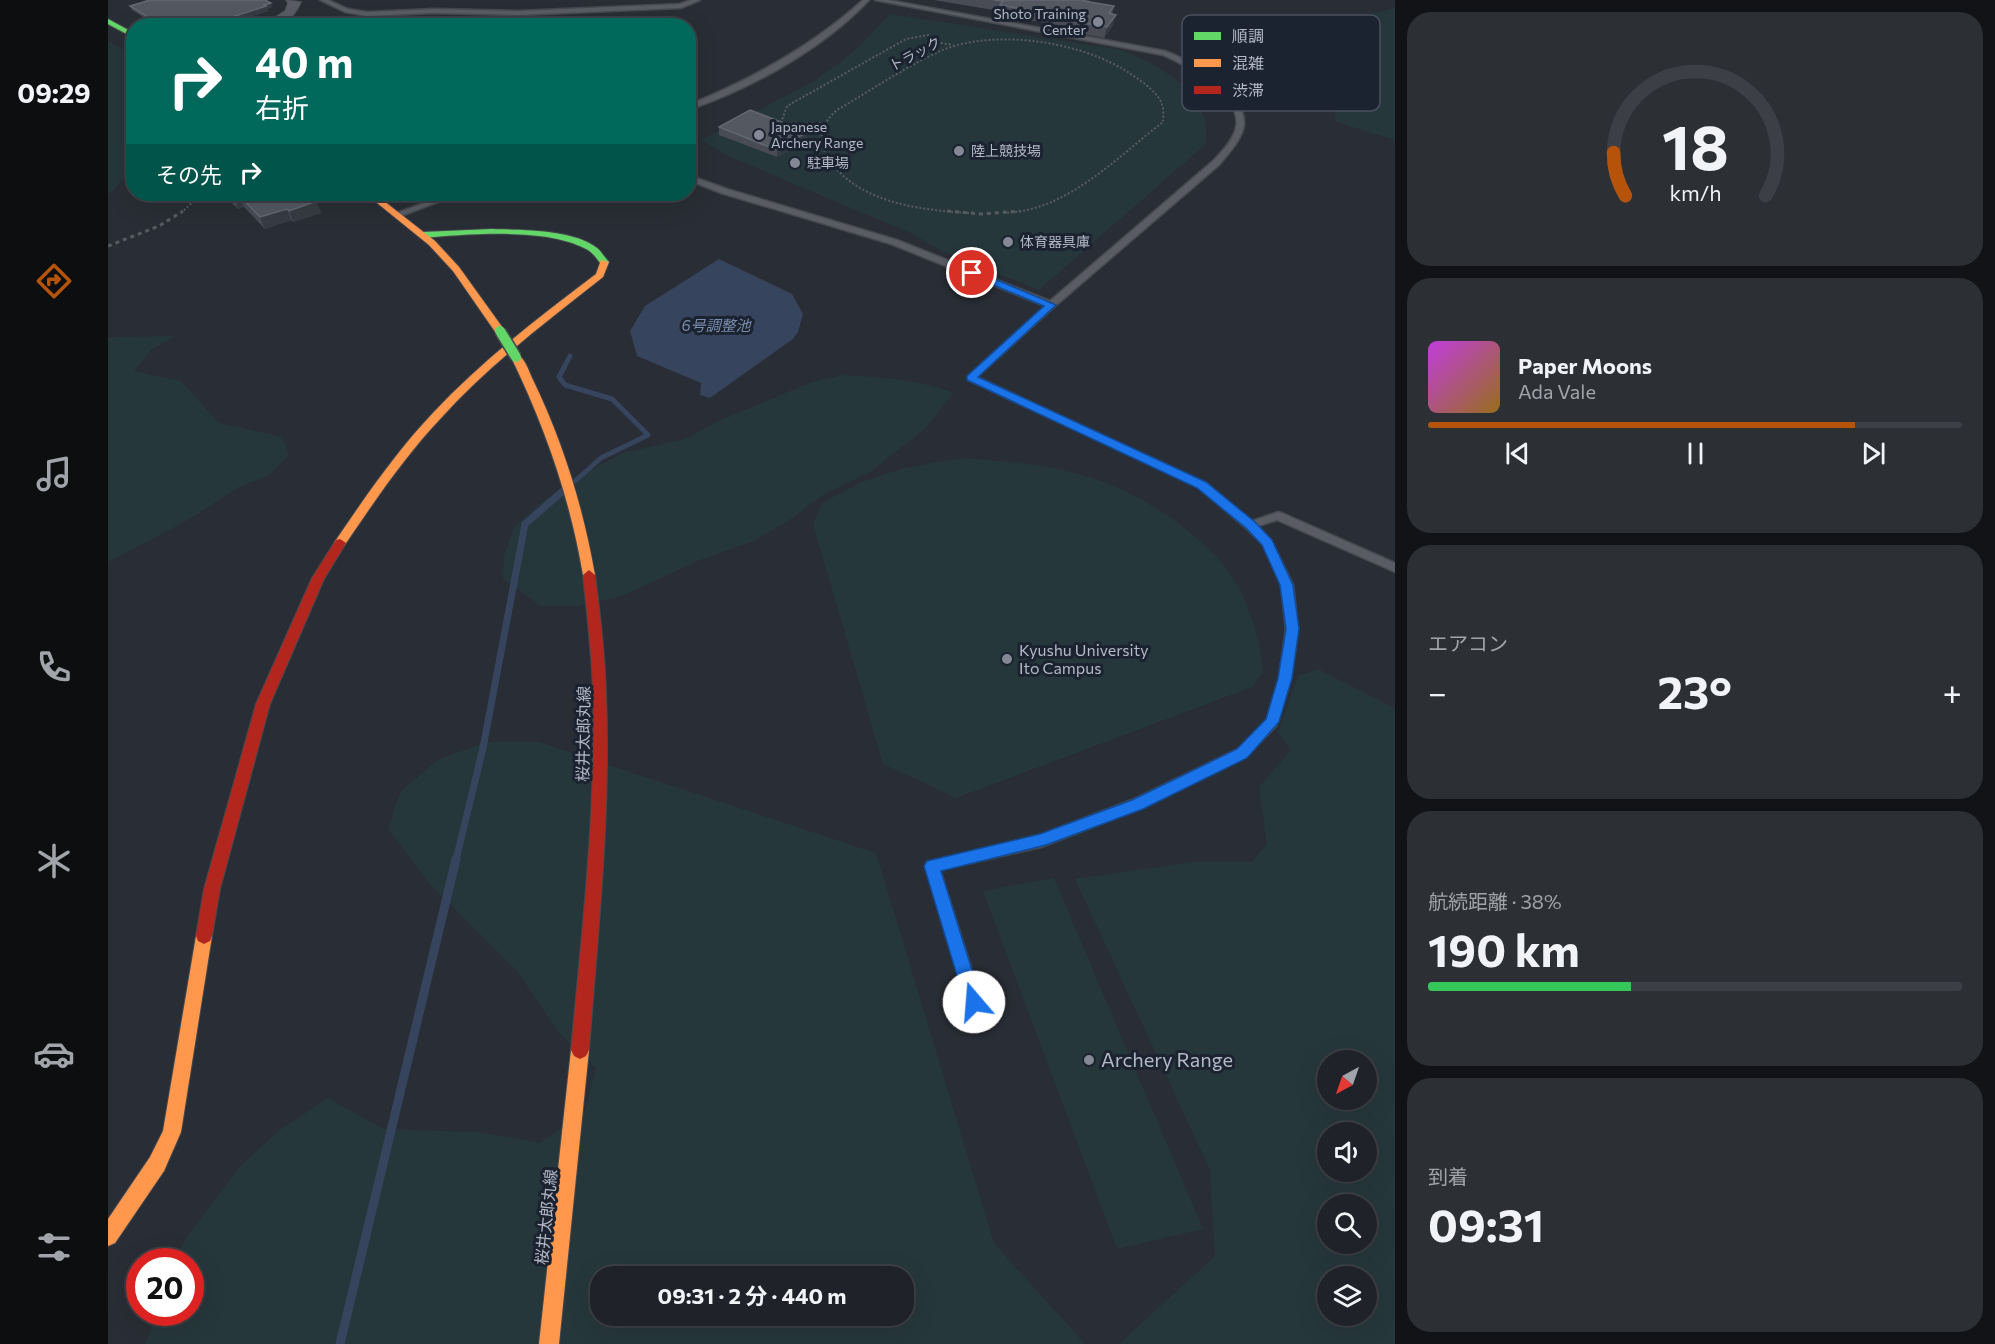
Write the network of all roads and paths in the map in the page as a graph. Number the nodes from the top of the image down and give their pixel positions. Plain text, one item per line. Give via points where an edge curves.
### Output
1 (292, 0) edge
2 (323, 0) edge
3 (697, 0) edge
4 (866, 0) edge
5 (878, 0) edge
6 (282, 18) edge
7 (108, 21) edge
8 (126, 31) edge
9 (955, 46) junction
10 (1182, 63) edge
11 (696, 104) edge
12 (1236, 111) edge
13 (825, 123) junction
14 (696, 180) edge
15 (196, 201) edge
16 (380, 201) edge
17 (435, 201) edge
18 (398, 214) junction
19 (423, 235) junction
20 (108, 246) edge
21 (1051, 305) junction
22 (1250, 525) junction
23 (1395, 567) edge
24 (980, 1021) dead end
25 (108, 1236) edge
26 (549, 1344) edge

1 - 6 street via 295,2 290,14
2 - 3 lane via 354,13 379,14 659,7 681,6
4 - 11 lane via 836,27 786,60
5 - 10 lane via 1165,53
7 - 8 main road
9 - 13 path, トラック via 937,52 857,99
9 - 13 path via 928,35 906,39 787,106 781,123
9 - 13 path, トラック via 1021,40 1103,58 1120,65 1146,85 1162,104 1163,122 1060,199 1023,212 990,215 956,214 900,203 847,180 823,153
12 - 21 lane via 1240,120 1232,145 1216,163
14 - 21 lane via 894,242
15 - 20 path via 173,218
16 - 18 main road, 桜井太郎丸線
17 - 18 lane
18 - 19 main road, 桜井太郎丸線
19 - 25 main road via 448,232 556,237 590,246 604,259 605,266 600,275 518,338 436,415 376,489 318,578 263,704 215,879 172,1132 157,1164
19 - 26 main road, 桜井太郎丸線, bridge via 456,269 500,331 544,411 572,497 589,575 600,667 600,749 583,1018
21 - 22 lane via 971,378 1202,485
22 - 23 lane via 1278,516
22 - 24 lane via 1268,543 1287,585 1292,629 1285,678 1272,722 1242,753 1137,804 1041,841 932,866

